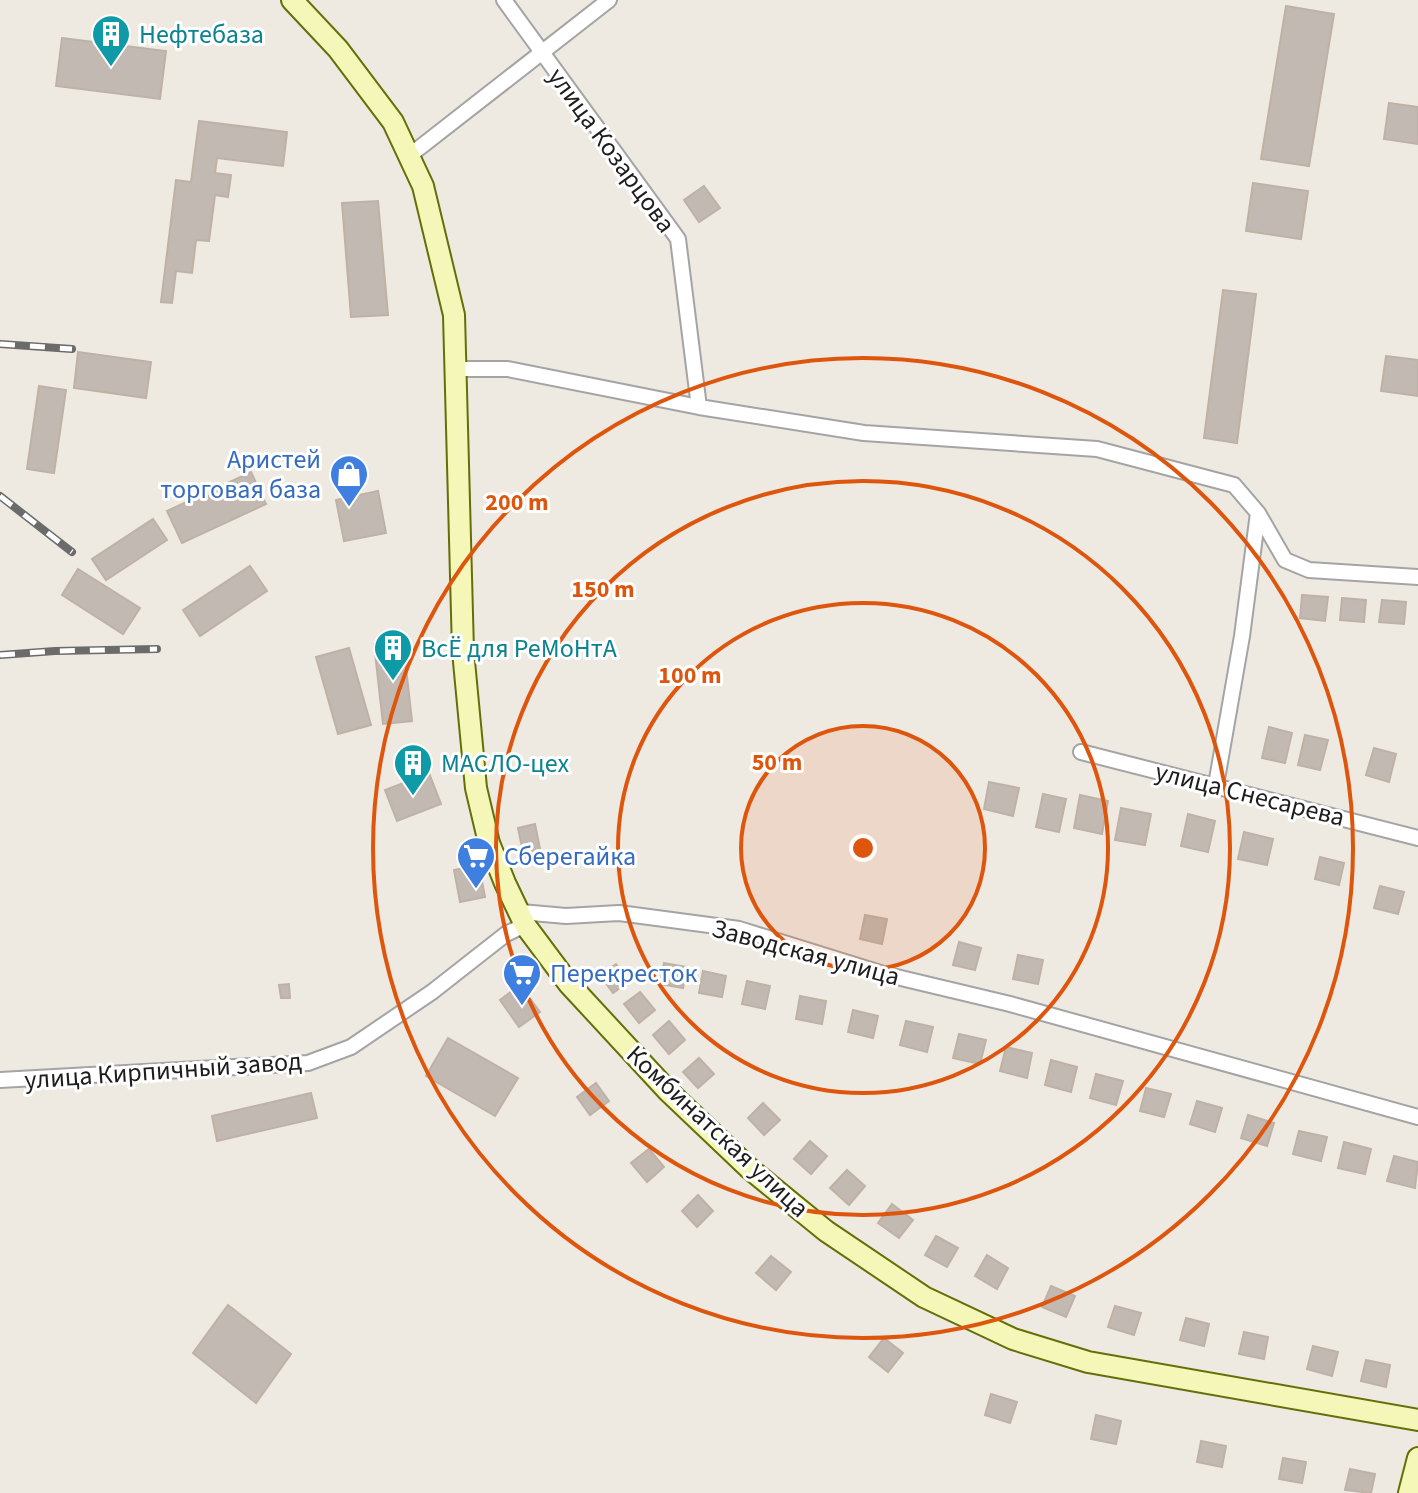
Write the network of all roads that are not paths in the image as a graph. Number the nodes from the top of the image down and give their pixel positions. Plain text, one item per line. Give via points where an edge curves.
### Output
1 (292, 0) edge
2 (504, 0) edge
3 (609, 0) edge
4 (541, 53) junction
5 (409, 156) junction
6 (456, 369) junction
7 (699, 407) junction
8 (1258, 513) junction
9 (1418, 577) edge
10 (1081, 752) dead end
11 (1216, 785) junction
12 (1418, 838) edge
13 (523, 918) junction
14 (0, 1080) edge
15 (1418, 1117) edge
16 (1418, 1420) edge
17 (1418, 1458) edge
18 (1409, 1493) edge

1 - 5 main road via 338,49 393,122
2 - 4 street, улица Козарцова
3 - 4 street
4 - 5 street
4 - 7 street, улица Козарцова via 678,239
5 - 6 main road via 423,186 444,269 454,315
6 - 7 street via 508,369
6 - 13 main road via 463,651 476,788 489,843
7 - 8 street via 864,433 1097,449 1234,485
8 - 9 street via 1285,560 1309,570
8 - 11 street
10 - 11 street, улица Снесарева
11 - 12 street, улица Снесарева
13 - 14 street, улица Кирпичный завод via 432,992 351,1047 308,1063
13 - 15 street, Заводская улица via 619,913 739,929 884,974
13 - 16 main road, Комбинатская улица via 569,984 668,1091 750,1169 826,1231 924,1297 1013,1339 1088,1362
17 - 18 main road

